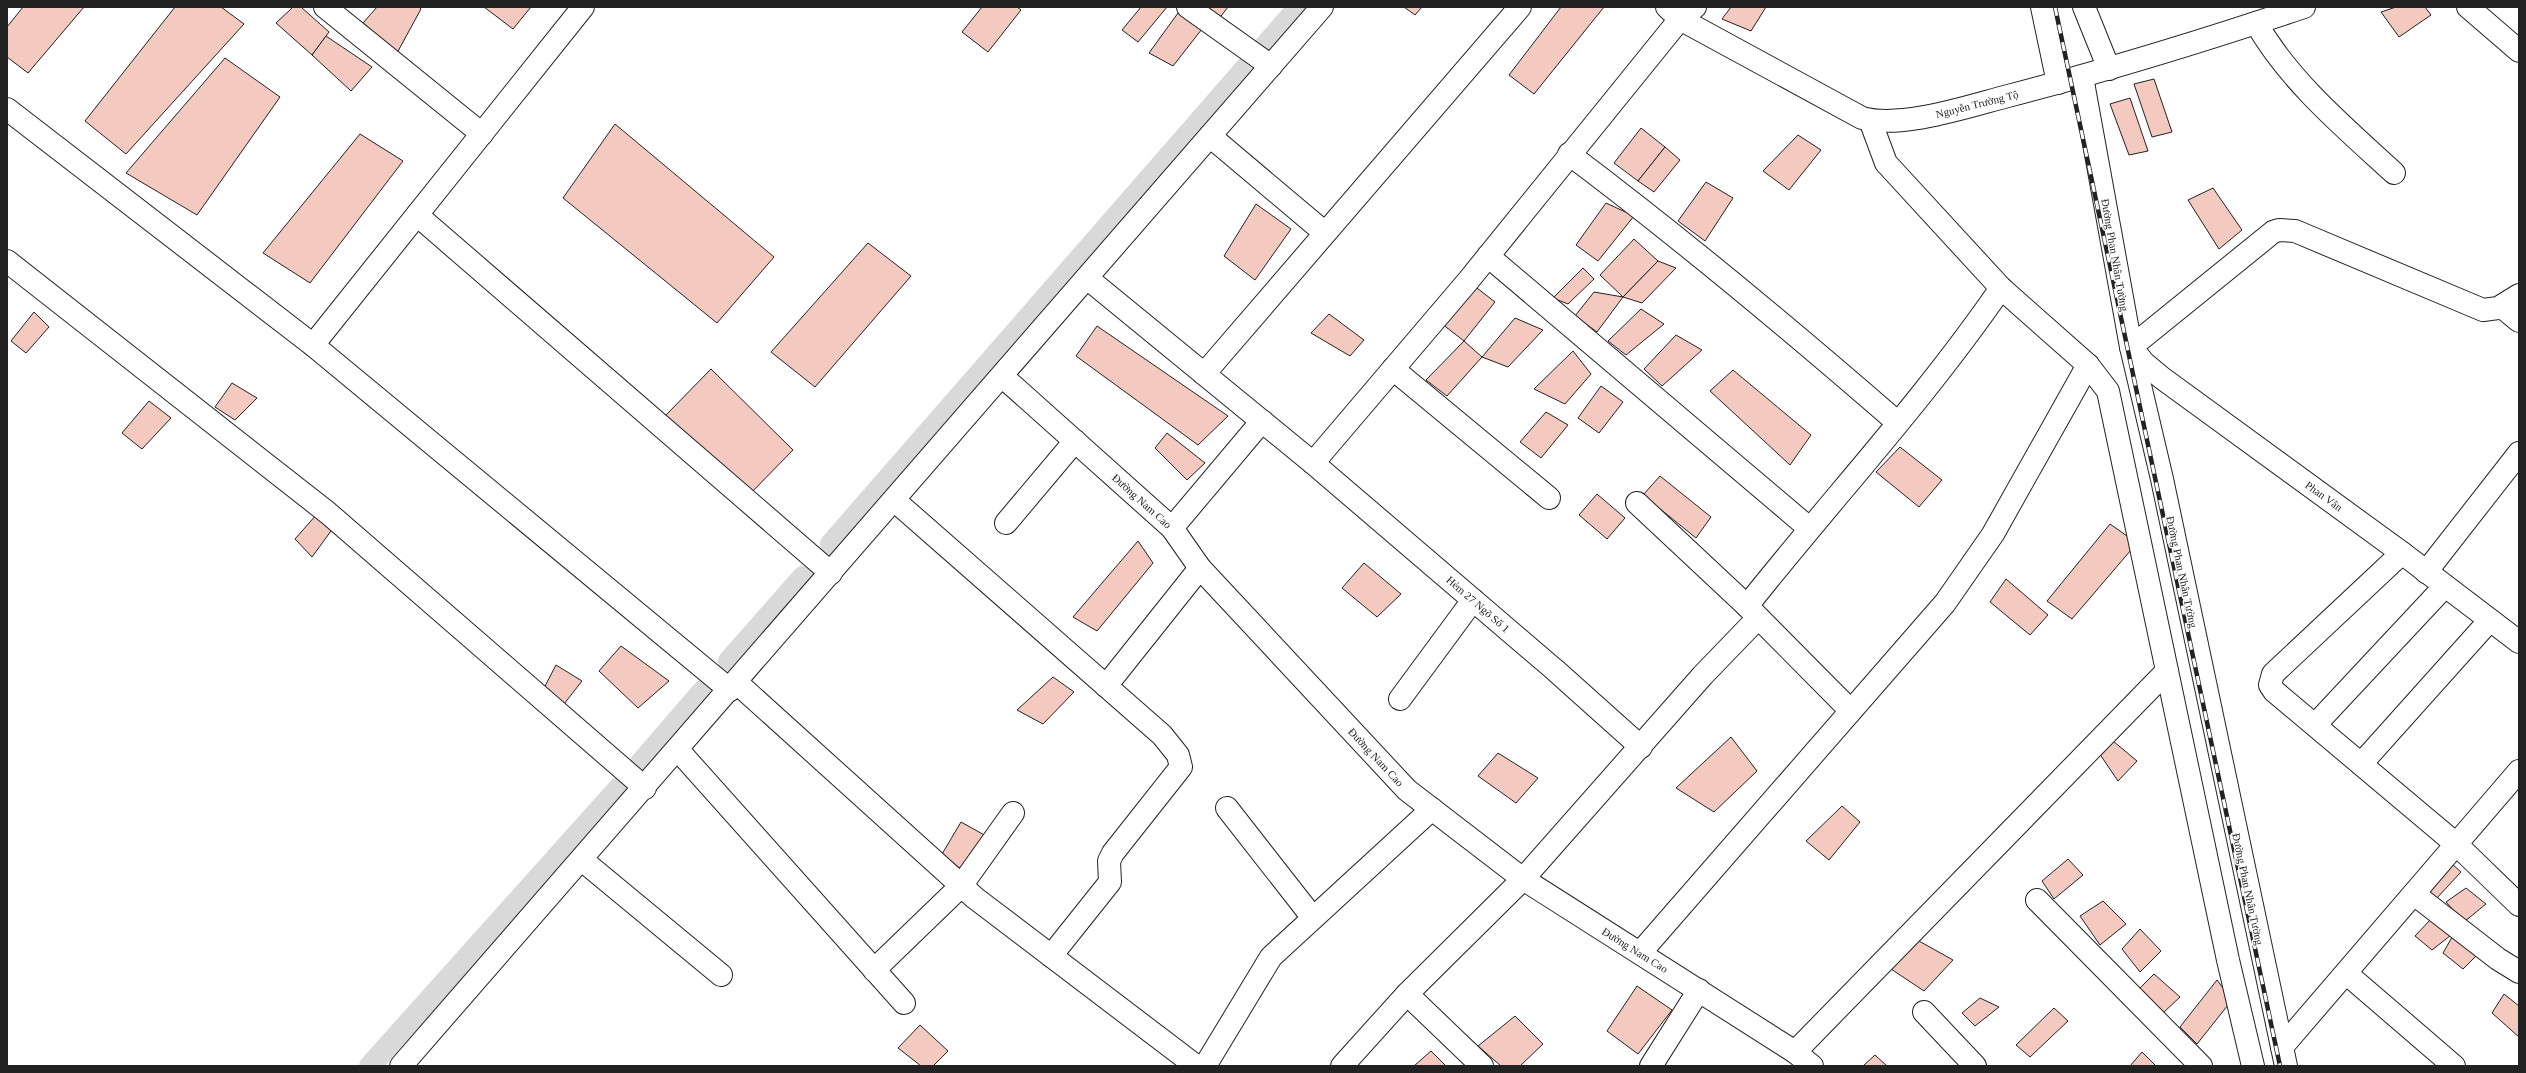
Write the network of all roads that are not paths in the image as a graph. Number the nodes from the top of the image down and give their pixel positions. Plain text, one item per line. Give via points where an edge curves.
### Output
1 (325, 7) edge
2 (583, 7) edge
3 (1188, 7) edge
4 (1322, 7) edge
5 (1520, 7) edge
6 (2042, 7) edge
7 (2084, 7) edge
8 (2304, 7) edge
9 (2468, 7) edge
10 (1681, 11) edge
11 (2256, 23) junction
12 (2519, 51) edge
13 (1271, 66) junction
14 (2109, 69) junction
15 (2082, 77) junction
16 (2058, 83) junction
17 (7, 109) edge
18 (1870, 120) junction
19 (482, 134) junction
20 (1210, 136) junction
21 (1569, 154) junction
22 (2394, 173) dead end
23 (417, 215) junction
24 (1325, 233) junction
25 (1488, 256) junction
26 (7, 261) edge
27 (1087, 278) junction
28 (2001, 288) junction
29 (2510, 301) edge
30 (2519, 322) edge
31 (313, 345) junction
32 (2131, 347) junction
33 (2088, 365) junction
34 (1393, 369) junction
35 (1204, 374) junction
36 (1002, 376) junction
37 (1262, 421) junction
38 (1898, 423) junction
39 (1075, 441) junction
40 (2519, 453) edge
41 (1314, 463) junction
42 (1549, 498) dead end
43 (894, 500) junction
44 (1637, 503) dead end
45 (1006, 523) dead end
46 (1172, 528) junction
47 (1809, 528) junction
48 (2402, 553) junction
49 (1200, 568) junction
50 (2426, 572) junction
51 (831, 573) junction
52 (2445, 586) junction
53 (1473, 600) junction
54 (1753, 612) junction
55 (2490, 620) junction
56 (2519, 642) edge
57 (2167, 671) junction
58 (733, 686) junction
59 (1106, 686) junction
60 (1400, 699) dead end
61 (1850, 710) junction
62 (2315, 725) junction
63 (1641, 747) junction
64 (678, 750) junction
65 (2361, 764) junction
66 (2519, 771) edge
67 (645, 788) junction
68 (1227, 808) dead end
69 (1432, 809) junction
70 (1013, 813) dead end
71 (2456, 844) junction
72 (582, 860) junction
73 (1523, 879) junction
74 (961, 886) junction
75 (2414, 894) junction
76 (2037, 900) dead end
77 (2519, 905) edge
78 (1313, 918) junction
79 (1640, 953) junction
80 (1051, 956) junction
81 (874, 970) junction
82 (2519, 972) edge
83 (2347, 974) junction
84 (721, 975) dead end
85 (1698, 990) junction
86 (1407, 994) junction
87 (904, 1003) dead end
88 (1924, 1012) dead end
89 (1795, 1052) junction
90 (2284, 1056) edge
91 (1194, 1065) edge
92 (402, 1066) edge
93 (1342, 1066) edge
94 (1482, 1066) edge
95 (1651, 1066) edge
96 (1812, 1066) edge
97 (1975, 1066) edge
98 (2201, 1066) edge
99 (2253, 1066) edge
100 (2454, 1066) edge

1 - 19 street
2 - 19 street
3 - 13 street
4 - 13 street
5 - 24 street
6 - 16 street
7 - 14 street
8 - 11 street, Nguyễn Trường Tộ
9 - 12 street
10 - 18 street, Nguyễn Trường Tộ
10 - 21 street
11 - 14 street, Nguyễn Trường Tộ
11 - 22 street via 2268,45 2302,86
13 - 20 street
14 - 15 street, Nguyễn Trường Tộ
15 - 16 street, Nguyễn Trường Tộ
15 - 32 street, Đường Phan Nhân Tường
16 - 18 street, Nguyễn Trường Tộ via 1942,113
17 - 31 street
18 - 28 street via 1886,163
19 - 23 street
20 - 24 street
20 - 27 street
21 - 25 street
21 - 38 street via 1748,294
23 - 31 street
23 - 51 street
24 - 35 street
25 - 34 street
25 - 47 street
26 - 67 street via 328,513
27 - 35 street, Hẻm 27 Ngõ Số 1
27 - 36 street
28 - 33 street
28 - 38 street via 1960,348
29 - 30 street
29 - 32 street via 2483,310 2295,231 2279,230 2273,232
31 - 58 street
32 - 48 street, Phan Vân via 2144,363 2162,378
32 - 90 street, Đường Phan Nhân Tường via 2162,479
33 - 57 street via 2102,380 2112,406
33 - 61 street via 1993,534 1950,597
34 - 41 street
34 - 42 street
35 - 37 street, Hẻm 27 Ngõ Số 1
36 - 39 street, Đường Nam Cao
36 - 43 street
37 - 41 street, Hẻm 27 Ngõ Số 1
37 - 46 street
38 - 47 street
39 - 45 street
39 - 46 street, Đường Nam Cao
40 - 50 street
41 - 53 street, Hẻm 27 Ngõ Số 1
43 - 51 street
43 - 59 street
44 - 54 street
46 - 49 street, Đường Nam Cao
47 - 54 street
48 - 50 street, Phan Vân
48 - 62 street via 2273,674 2270,685 2274,691
49 - 59 street
49 - 69 street, Đường Nam Cao via 1407,790
50 - 52 street, Phan Vân
51 - 58 street
52 - 55 street, Phan Vân
52 - 62 street
53 - 60 street
53 - 63 street, Hẻm 27 Ngõ Số 1
54 - 61 street
54 - 63 street
55 - 56 street, Phan Vân
55 - 65 street
57 - 89 street
57 - 99 street via 2226,952
58 - 64 street
58 - 74 street
59 - 80 street via 1162,735 1178,755 1181,768 1113,853 1109,861 1110,882
61 - 79 street
62 - 65 street
63 - 73 street
64 - 67 street
64 - 81 street
65 - 71 street
66 - 71 street
67 - 72 street
68 - 78 street
69 - 73 street, Đường Nam Cao
69 - 78 street
70 - 74 street
71 - 75 street
71 - 77 street
72 - 84 street
72 - 92 street
73 - 79 street, Đường Nam Cao
73 - 86 street
74 - 80 street
74 - 81 street
75 - 82 street via 2498,959
75 - 83 street
76 - 98 street
78 - 91 street via 1271,957
79 - 85 street, Đường Nam Cao
80 - 91 street
81 - 87 street
83 - 90 street
83 - 100 street
85 - 89 street, Đường Nam Cao
85 - 95 street
86 - 93 street
86 - 94 street
88 - 97 street
89 - 96 street, Đường Nam Cao

